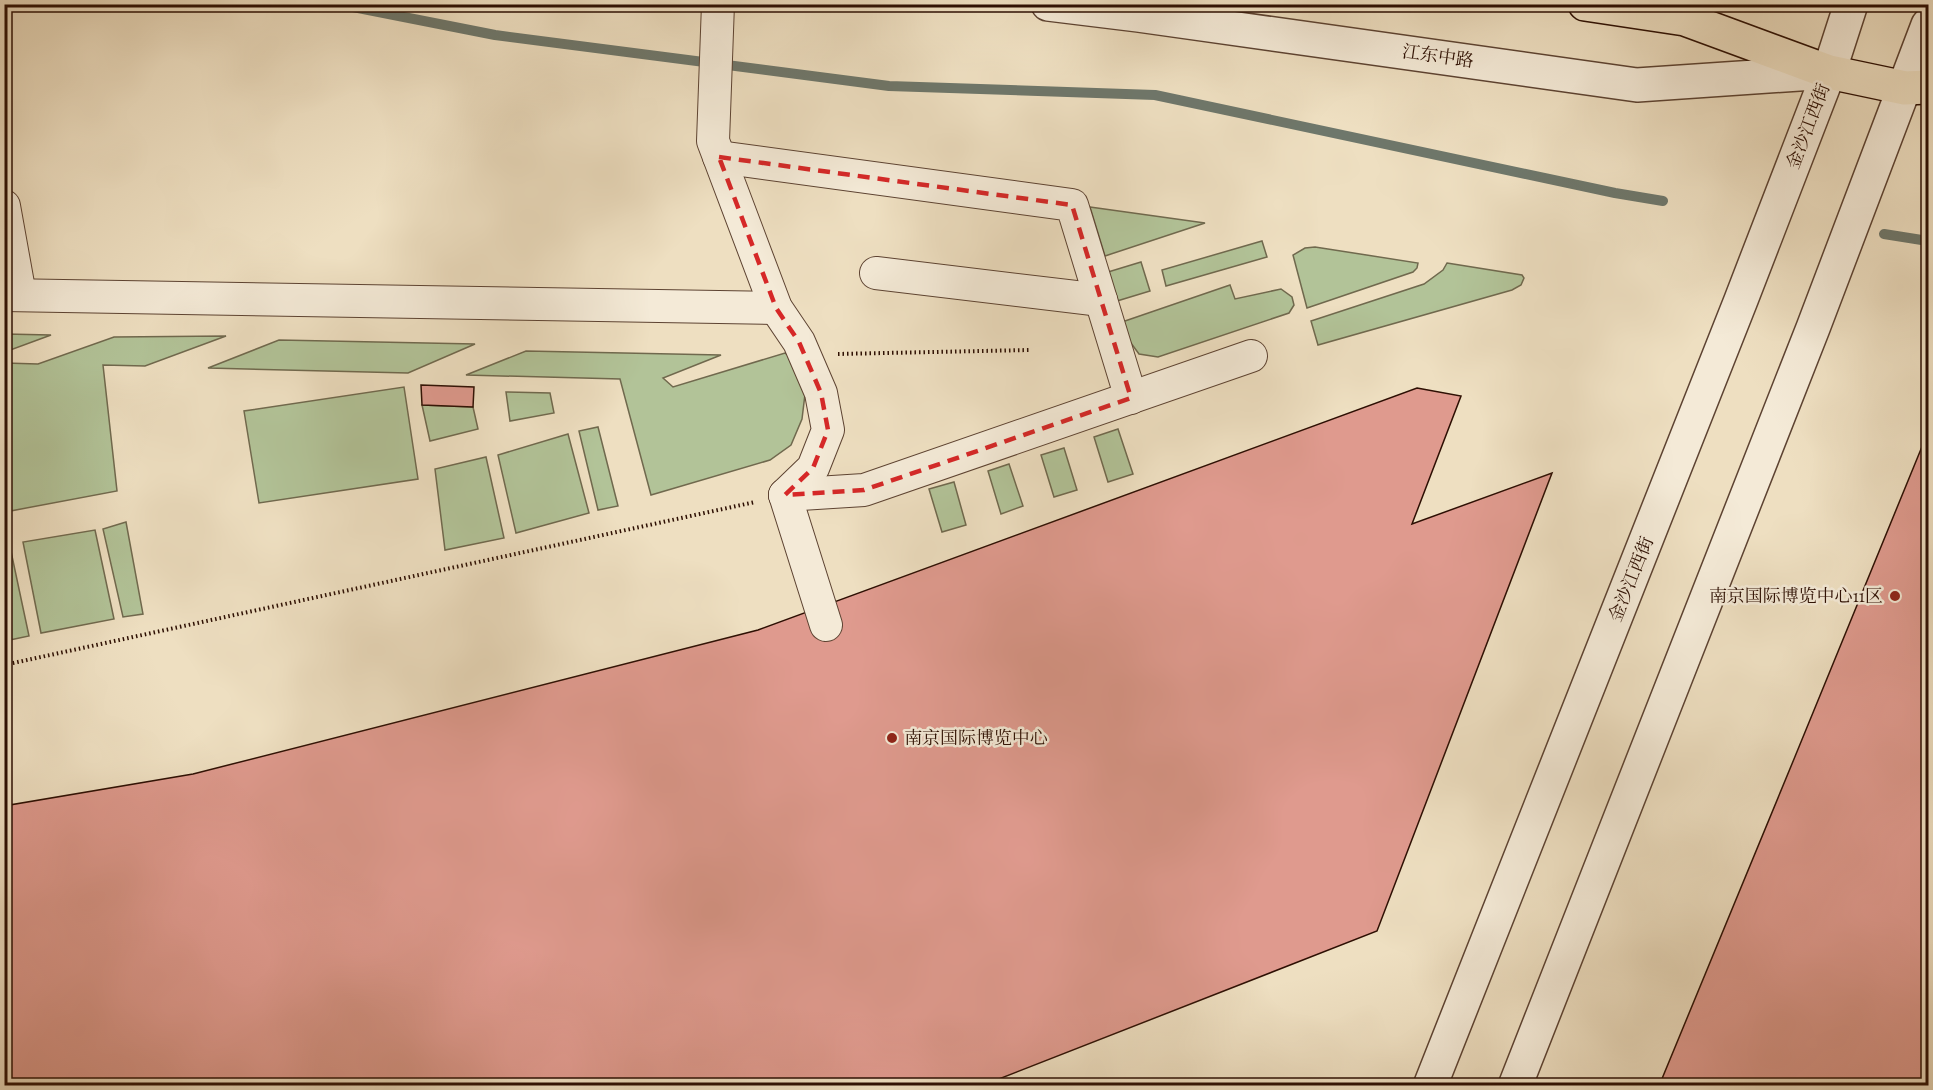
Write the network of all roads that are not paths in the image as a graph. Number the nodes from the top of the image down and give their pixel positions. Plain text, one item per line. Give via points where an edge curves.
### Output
1 (718, 4) edge
2 (1048, 4) edge
3 (1585, 4) edge
4 (1851, 4) edge
5 (1929, 25) edge
6 (1829, 72) junction
7 (1921, 91) edge
8 (719, 157) junction
9 (4, 206) edge
10 (876, 273) dead end
11 (12, 295) edge
12 (1101, 300) junction
13 (776, 308) junction
14 (1251, 356) dead end
15 (1131, 398) junction
16 (785, 495) junction
17 (826, 625) dead end
18 (1430, 1086) edge
19 (1515, 1086) edge

1 - 8 street via 713,141
2 - 6 street, 江东中路 via 1637,85
3 - 6 main road, 江东中路 via 1685,18
4 - 6 street, 金沙江西街
5 - 7 street
6 - 7 main road, 江东中路
6 - 18 street, 金沙江西街
7 - 19 street via 1813,328
8 - 12 street via 1072,205
8 - 13 street
9 - 11 street
10 - 12 street
11 - 13 street
12 - 15 street
13 - 16 street via 799,342 821,393 828,430 813,468
14 - 15 street
15 - 16 street via 864,490
16 - 17 street

